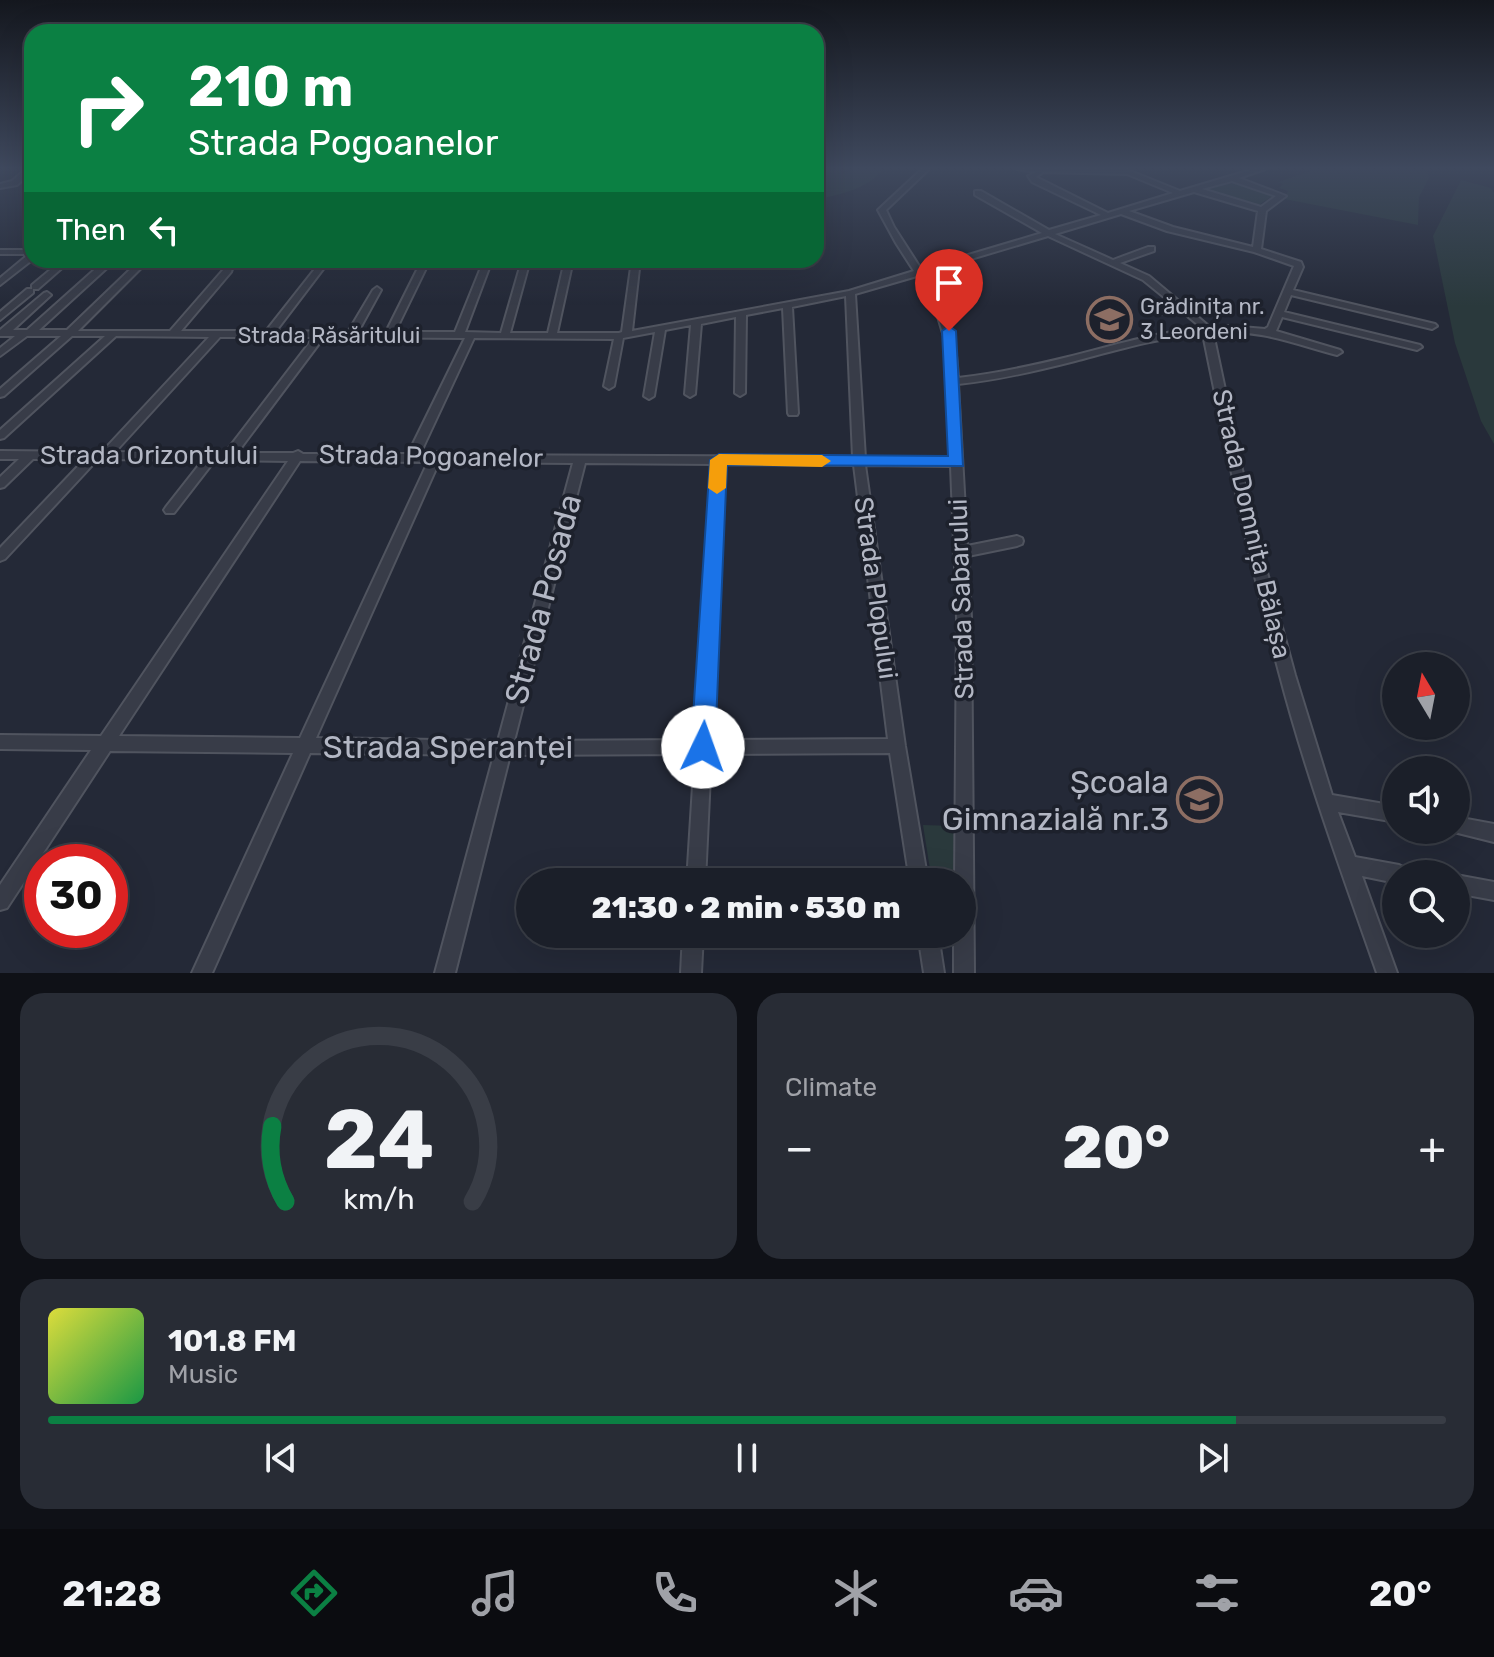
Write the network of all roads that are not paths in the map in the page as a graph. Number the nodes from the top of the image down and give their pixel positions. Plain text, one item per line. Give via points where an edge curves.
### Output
1 (885, 214) edge
2 (1016, 214) edge
3 (1130, 214) edge
4 (1261, 214) edge
5 (1107, 215) edge
6 (1051, 234) junction
7 (1151, 249) dead end
8 (1257, 250) junction
9 (0, 252) edge
10 (24, 254) edge
11 (24, 261) edge
12 (1113, 263) junction
13 (58, 268) edge
14 (102, 268) edge
15 (137, 268) edge
16 (229, 268) edge
17 (320, 268) edge
18 (422, 268) edge
19 (485, 268) edge
20 (524, 268) edge
21 (567, 268) edge
22 (635, 268) edge
23 (918, 273) junction
24 (0, 282) edge
25 (377, 290) dead end
26 (1289, 292) junction
27 (850, 293) junction
28 (47, 295) dead end
29 (787, 306) junction
30 (1279, 313) junction
31 (741, 314) junction
32 (0, 317) edge
33 (696, 323) junction
34 (1432, 326) dead end
35 (660, 329) junction
36 (1208, 331) junction
37 (1266, 332) junction
38 (2, 333) edge
39 (27, 333) junction
40 (70, 333) junction
41 (114, 333) junction
42 (173, 334) junction
43 (217, 334) junction
44 (268, 335) junction
45 (321, 335) junction
46 (351, 335) junction
47 (389, 335) junction
48 (459, 335) junction
49 (471, 335) junction
50 (505, 335) junction
51 (552, 335) junction
52 (623, 335) junction
53 (1417, 347) dead end
54 (1337, 352) dead end
55 (0, 353) edge
56 (954, 381) junction
57 (609, 386) dead end
58 (740, 393) dead end
59 (0, 394) edge
60 (690, 394) dead end
61 (649, 396) dead end
62 (793, 413) dead end
63 (0, 436) edge
64 (214, 454) junction
65 (230, 454) junction
66 (0, 455) edge
67 (30, 455) junction
68 (101, 455) junction
69 (298, 455) junction
70 (413, 456) junction
71 (436, 456) junction
72 (580, 458) junction
73 (719, 460) junction
74 (859, 462) junction
75 (957, 462) junction
76 (0, 484) edge
77 (170, 510) dead end
78 (1017, 541) dead end
79 (962, 552) junction
80 (0, 556) edge
81 (0, 742) edge
82 (104, 744) junction
83 (305, 746) junction
84 (897, 746) junction
85 (703, 747) junction
86 (504, 748) junction
87 (1326, 802) junction
88 (1382, 812) edge
89 (1470, 828) edge
90 (1494, 833) edge
91 (1348, 865) junction
92 (697, 868) edge
93 (917, 868) edge
94 (1382, 871) edge
95 (1470, 887) edge
96 (1494, 891) edge
97 (0, 901) edge
98 (692, 948) edge
99 (930, 948) edge
100 (202, 973) edge
101 (445, 973) edge
102 (691, 973) edge
103 (934, 973) edge
104 (964, 973) edge
105 (1387, 973) edge

1 - 23 street, Strada Sabarului
2 - 6 street
3 - 8 street
4 - 8 street
5 - 6 street, Strada Răsăritului
6 - 12 street
6 - 23 street, Strada Răsăritului
7 - 12 street
8 - 26 street via 1299,266
9 - 10 street
11 - 24 street
12 - 36 street via 1151,281
13 - 32 street
14 - 39 street
15 - 40 street
16 - 42 street
17 - 44 street
18 - 47 street
19 - 48 street
20 - 50 street
21 - 51 street
22 - 52 street
23 - 27 street, Strada Răsăritului
23 - 56 street, Strada Sabarului via 943,308
25 - 46 street
26 - 30 street
26 - 34 street
27 - 29 street, Strada Răsăritului
27 - 74 street, Strada Plopului
28 - 38 street
29 - 31 street, Strada Răsăritului
29 - 62 street
30 - 37 street
30 - 53 street
31 - 33 street, Strada Răsăritului
31 - 58 street
33 - 35 street, Strada Răsăritului
33 - 60 street
35 - 52 street, Strada Răsăritului
35 - 61 street
36 - 37 street
36 - 56 street
36 - 87 street, Strada Domnița Bălașa via 1259,569
37 - 54 street
38 - 39 street, Strada Răsăritului
39 - 40 street, Strada Răsăritului
39 - 55 street
40 - 41 street, Strada Răsăritului
40 - 59 street
41 - 42 street, Strada Răsăritului
41 - 63 street
42 - 43 street, Strada Răsăritului
43 - 44 street, Strada Răsăritului
43 - 68 street
44 - 45 street, Strada Răsăritului
45 - 46 street, Strada Răsăritului
45 - 65 street
46 - 47 street, Strada Răsăritului
47 - 48 street, Strada Răsăritului
48 - 49 street, Strada Răsăritului
49 - 50 street, Strada Răsăritului
49 - 70 street
50 - 51 street, Strada Răsăritului
51 - 52 street, Strada Răsăritului
52 - 57 street
56 - 75 street, Strada Sabarului
64 - 65 street, Strada Orizontului
64 - 68 street, Strada Orizontului
64 - 77 street
65 - 69 street, Strada Orizontului
66 - 67 street, Strada Orizontului
67 - 68 street, Strada Orizontului
67 - 76 street
68 - 80 street
69 - 70 street, Strada Pogoanelor
69 - 82 street, Strada Pogoanelor
70 - 71 street, Strada Pogoanelor
71 - 72 street, Strada Pogoanelor
71 - 83 street
72 - 73 street, Strada Pogoanelor
72 - 86 street, Strada Posada
73 - 74 street, Strada Pogoanelor
73 - 85 street
74 - 75 street, Strada Pogoanelor
74 - 84 street, Strada Plopului
75 - 79 street, Strada Sabarului
78 - 79 street
79 - 104 street, Strada Sabarului
81 - 82 street, Strada Speranței
82 - 83 street, Strada Speranței
82 - 97 street, Strada Pogoanelor
83 - 86 street, Strada Speranței
83 - 100 street
84 - 85 street, Strada Speranței
84 - 93 street, Strada Plopului
85 - 86 street, Strada Speranței
85 - 92 street
86 - 101 street, Strada Posada
87 - 88 street
87 - 91 street, Strada Domnița Bălașa
89 - 90 street
91 - 94 street
91 - 105 street, Strada Domnița Bălașa
95 - 96 street
98 - 102 street
99 - 103 street

